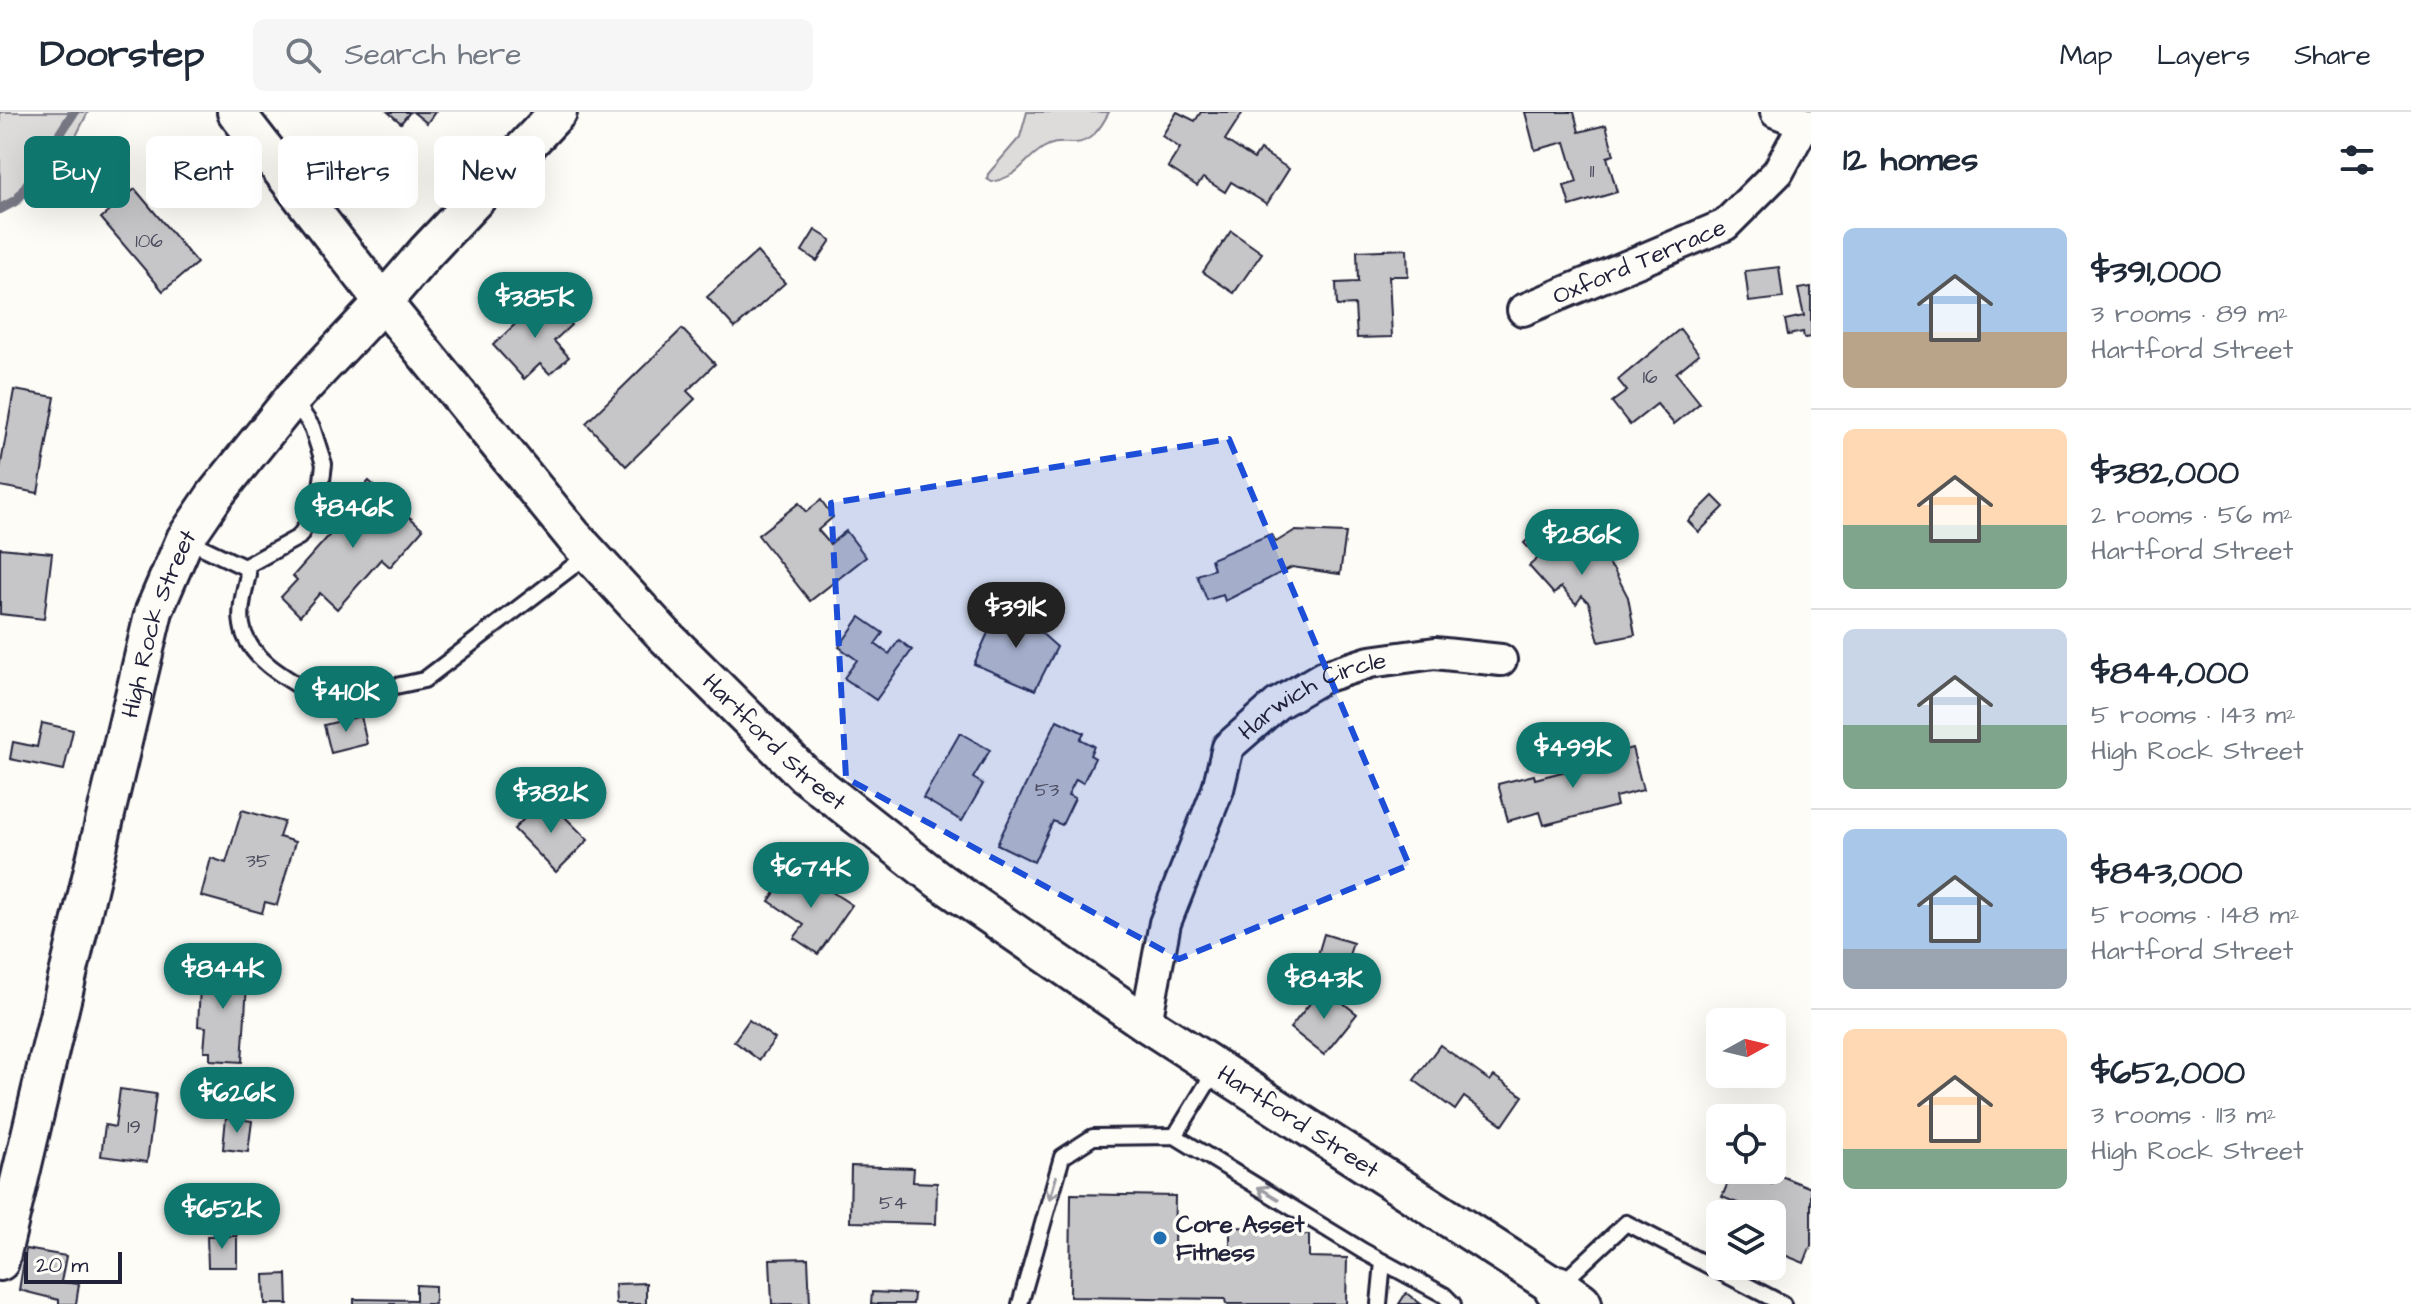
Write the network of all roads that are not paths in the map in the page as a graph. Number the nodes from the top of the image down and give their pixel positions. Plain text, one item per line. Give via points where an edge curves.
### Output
1 (236, 112) edge
2 (558, 112) edge
3 (1776, 112) edge
4 (1808, 125) edge
5 (383, 302) junction
6 (1523, 310) dead end
7 (293, 398) junction
8 (185, 539) junction
9 (589, 554) junction
10 (244, 567) junction
11 (1501, 660) dead end
12 (1146, 1023) junction
13 (1216, 1069) junction
14 (1175, 1136) junction
15 (0, 1262) edge
16 (1383, 1262) junction
17 (1566, 1299) edge
18 (1020, 1304) edge
19 (1379, 1304) edge
20 (1453, 1304) edge
21 (1783, 1304) edge

1 - 5 street, Hartford Street
2 - 5 street, High Rock Street
3 - 4 street
4 - 6 street, Oxford Terrace via 1778,172 1725,225
5 - 7 street, High Rock Street
5 - 9 street, Hartford Street
7 - 8 street, High Rock Street
7 - 10 lane via 312,427 324,464 319,505 299,537
8 - 10 lane
8 - 15 street, High Rock Street via 154,611
9 - 10 lane via 424,680 325,701 271,668 248,643 242,625 248,574
9 - 12 street, Hartford Street via 804,774 940,881
11 - 12 street, Harwich Circle via 1435,653 1334,673 1277,704 1228,747 1218,789 1165,923
12 - 13 street, Hartford Street
13 - 14 lane
13 - 17 street, Hartford Street
16 -> 14 lane
14 -> 18 lane via 1093,1137 1062,1157
16 - 19 lane
16 - 20 lane
17 - 21 lane via 1626,1223

